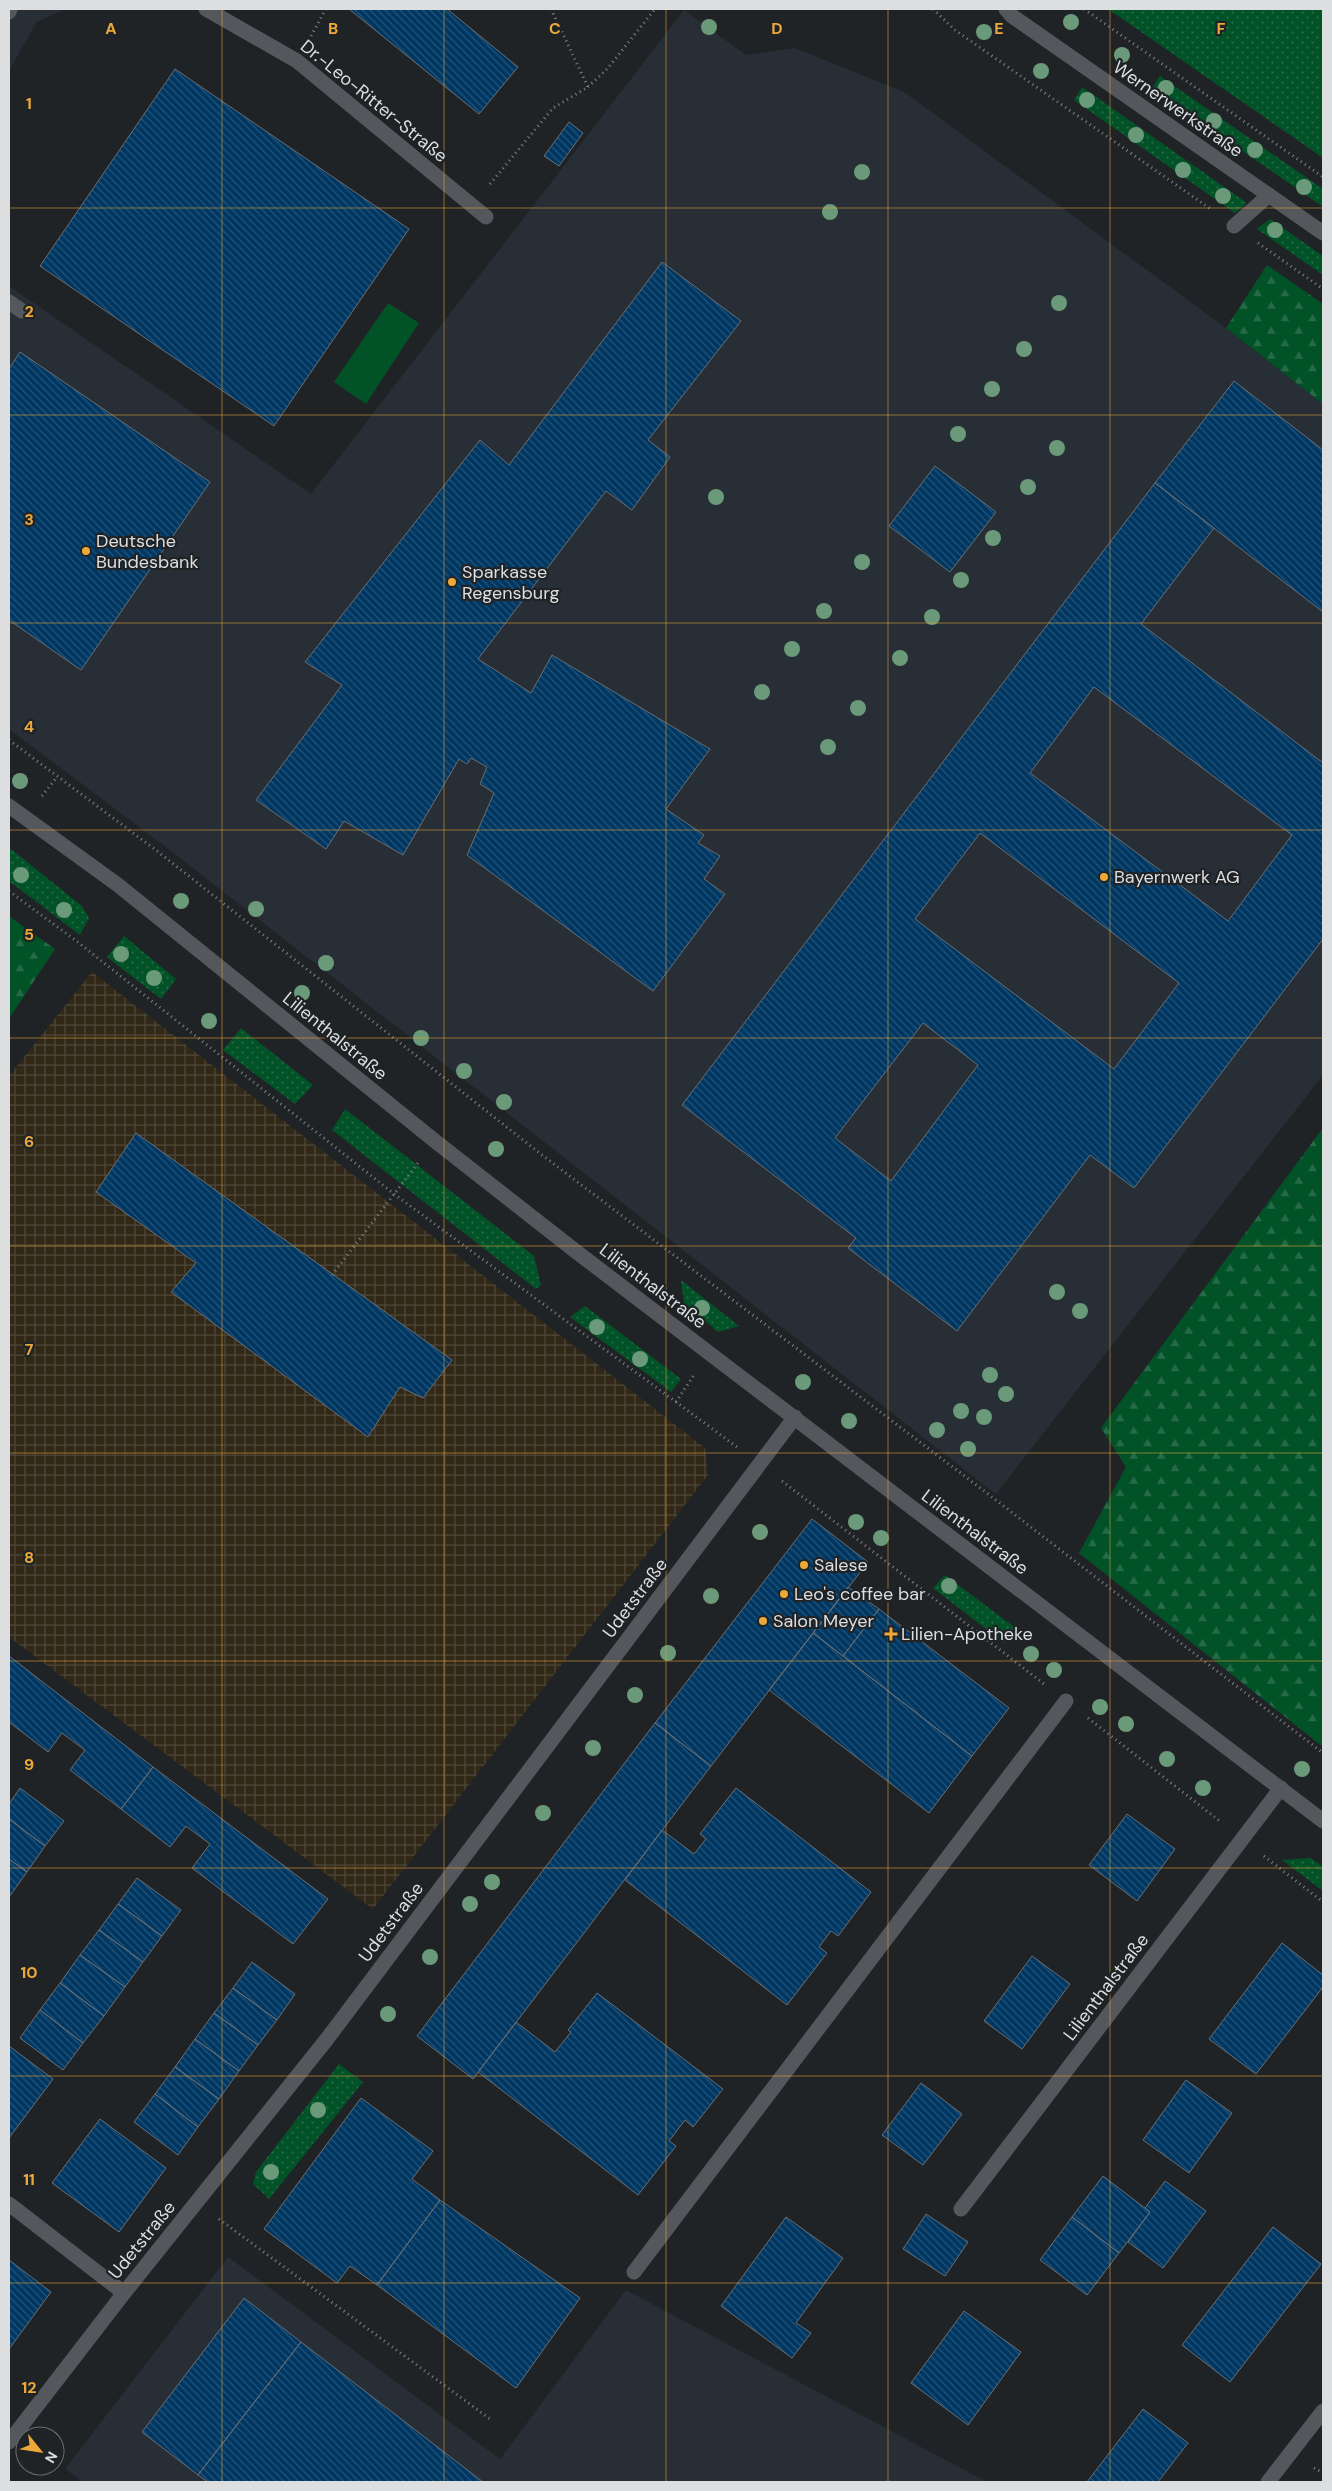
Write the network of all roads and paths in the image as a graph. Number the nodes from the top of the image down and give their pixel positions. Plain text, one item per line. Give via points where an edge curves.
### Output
1 (206, 9) edge
2 (551, 9) edge
3 (655, 9) edge
4 (933, 9) edge
5 (1084, 9) edge
6 (1009, 12) edge
7 (588, 87) junction
8 (1323, 177) edge
9 (1269, 195) junction
10 (472, 206) junction
11 (486, 217) dead end
12 (1234, 226) junction
13 (1323, 233) edge
14 (1323, 289) edge
15 (9, 302) edge
16 (22, 311) dead end
17 (9, 740) edge
18 (9, 806) edge
19 (9, 890) edge
20 (435, 1141) junction
21 (394, 1194) junction
22 (332, 1275) dead end
23 (795, 1417) junction
24 (760, 1464) junction
25 (1066, 1701) junction
26 (1323, 1753) edge
27 (1281, 1788) junction
28 (1323, 1821) edge
29 (1242, 1839) junction
30 (1323, 1902) edge
31 (196, 2202) junction
32 (9, 2204) edge
33 (961, 2209) dead end
34 (634, 2272) dead end
35 (124, 2293) junction
36 (1323, 2412) edge
37 (490, 2419) dead end
38 (9, 2442) edge
39 (1268, 2482) edge

1 - 10 street, Dr.-Leo-Ritter-Straße via 297,61
2 - 7 path
3 - 7 path via 608,68
4 - 12 path via 955,30
5 - 8 path
6 - 9 street, Wernerwerkstraße
7 - 10 path via 553,108
9 - 12 street
9 - 13 street, Wernerwerkstraße
10 - 11 street, Dr.-Leo-Ritter-Straße
12 - 14 path
15 - 16 street
17 - 26 path via 156,850 550,1162
18 - 20 street, Lilienthalstraße via 118,885
19 - 21 path
20 - 21 path
20 - 23 street, Lilienthalstraße
21 - 22 path
21 - 24 path
23 - 24 street, Udetstraße
23 - 27 street, Lilienthalstraße
24 - 25 path
24 - 31 street, Udetstraße via 327,2039
25 - 29 path
25 - 34 street
27 - 28 street, Lilienthalstraße
27 - 29 street, Lilienthalstraße
29 - 30 path
29 - 33 street, Lilienthalstraße
31 - 35 street, Udetstraße
31 - 37 path
32 - 35 street
35 - 38 street, Udetstraße
36 - 39 street

